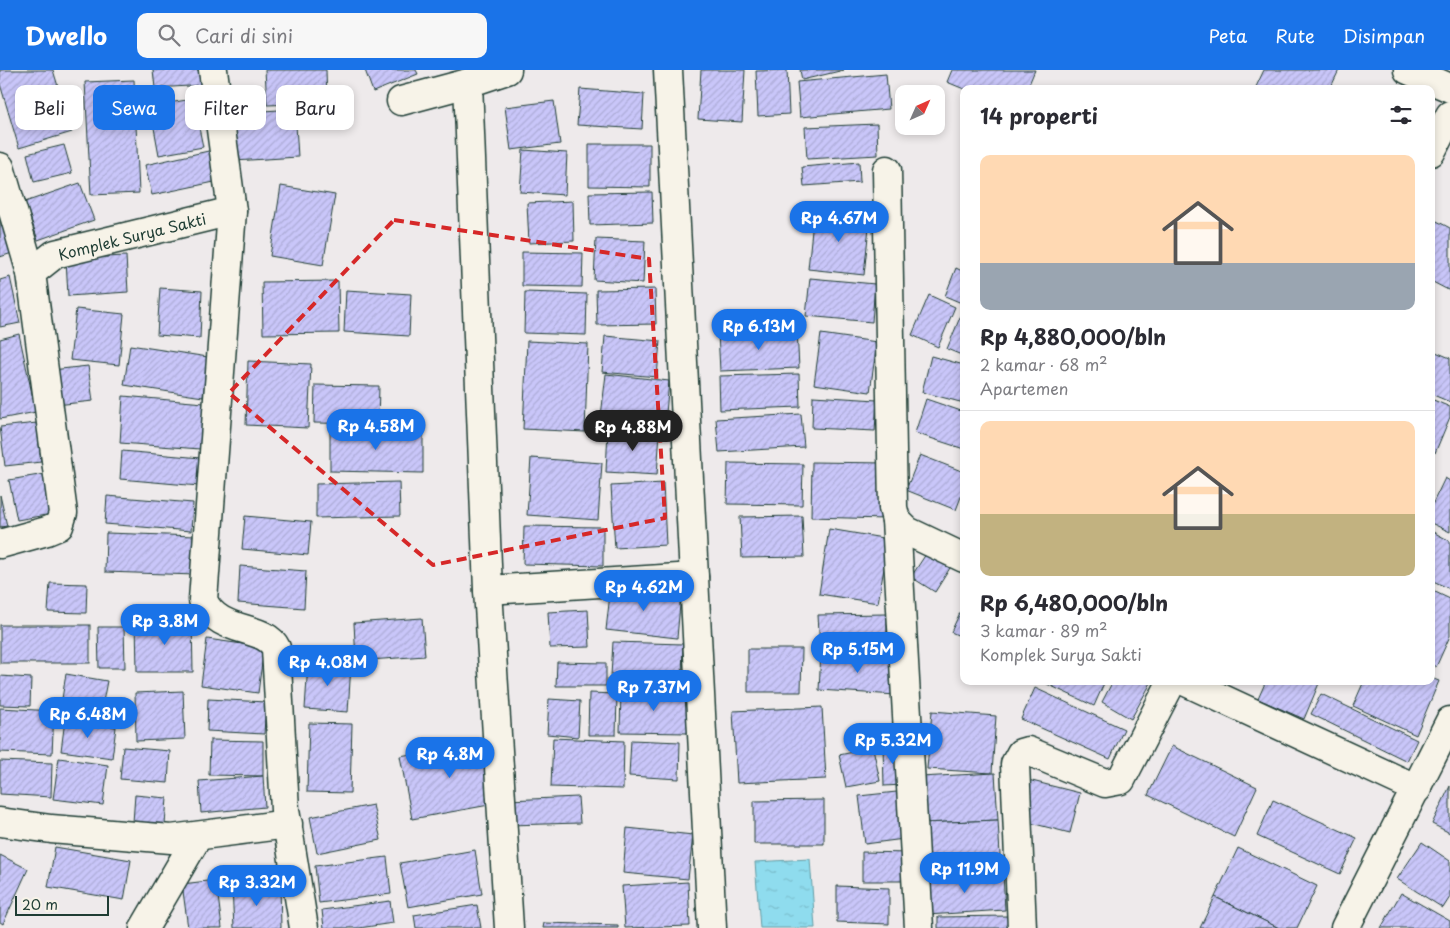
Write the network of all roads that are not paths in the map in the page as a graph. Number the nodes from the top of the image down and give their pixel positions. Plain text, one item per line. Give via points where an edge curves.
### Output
1 (213, 70) edge
2 (507, 70) edge
3 (668, 70) edge
4 (1408, 70) edge
5 (468, 83) junction
6 (1450, 88) edge
7 (401, 101) dead end
8 (1450, 115) edge
9 (1435, 144) edge
10 (0, 167) edge
11 (887, 170) dead end
12 (232, 211) junction
13 (32, 273) junction
14 (896, 520) junction
15 (0, 544) edge
16 (960, 549) edge
17 (694, 578) junction
18 (488, 590) junction
19 (1170, 685) edge
20 (1193, 685) edge
21 (1450, 721) edge
22 (1417, 789) junction
23 (0, 822) edge
24 (288, 824) junction
25 (198, 836) junction
26 (144, 928) edge
27 (304, 928) edge
28 (509, 928) edge
29 (712, 928) edge
30 (919, 928) edge
31 (1022, 928) edge
32 (1345, 928) edge

1 - 12 street
2 - 5 street
3 - 17 street
4 - 6 street
5 - 7 street
5 - 18 street
8 - 9 street
10 - 13 street
11 - 14 street via 893,508
12 - 13 street, Komplek Surya Sakti via 55,254
12 - 24 street via 203,600 207,611 220,621 267,638 276,648
13 - 15 street via 64,513 59,526 47,532
14 - 16 street via 907,531
14 - 30 street
17 - 18 street
17 - 29 street
18 - 28 street
19 - 31 street via 1121,780 1105,783 1028,751 1021,754 1015,764
20 - 22 street
21 - 22 street
22 - 32 street
23 - 25 street via 51,830 172,839
24 - 25 street
24 - 27 street
25 - 26 street

